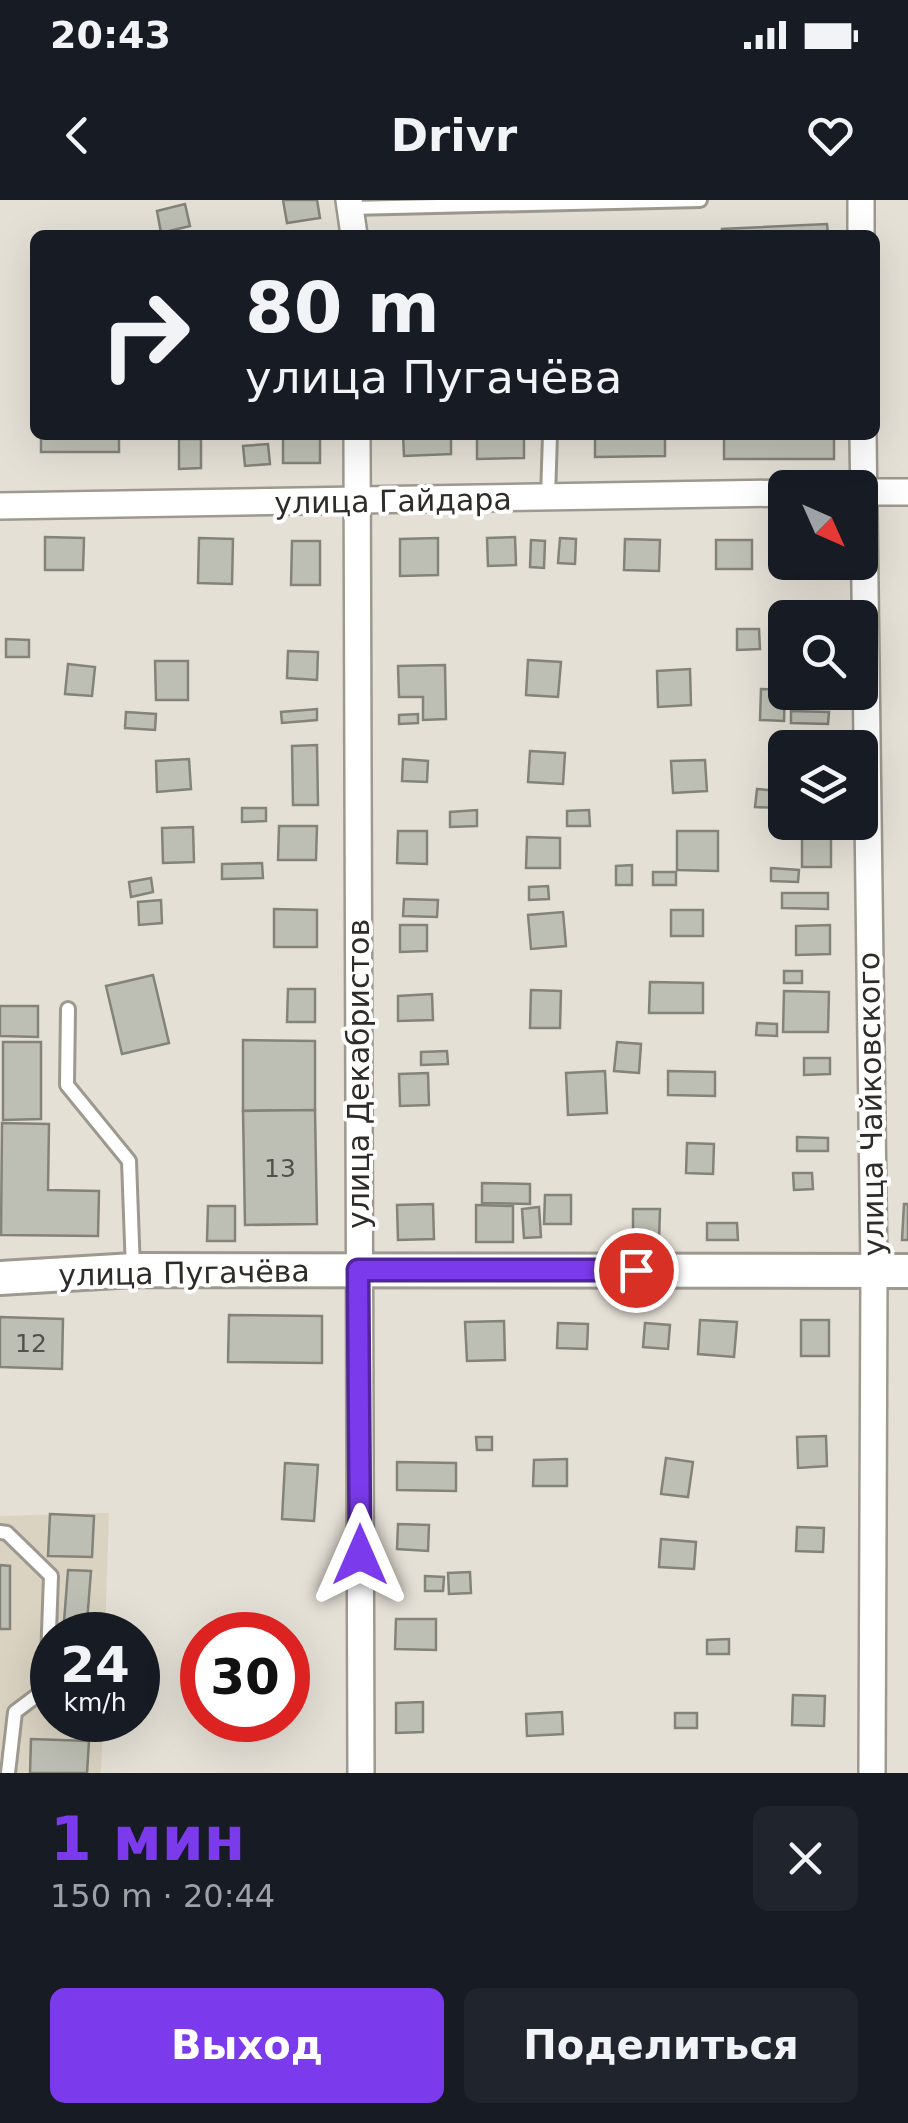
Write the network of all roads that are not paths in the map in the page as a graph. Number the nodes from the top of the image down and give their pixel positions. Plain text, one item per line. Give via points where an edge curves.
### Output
1 (700, 200) edge
2 (861, 200) edge
3 (510, 202) edge
4 (350, 204) edge
5 (353, 230) edge
6 (862, 230) edge
7 (357, 440) edge
8 (550, 440) edge
9 (862, 440) edge
10 (862, 470) edge
11 (878, 492) edge
12 (908, 492) edge
13 (768, 493) edge
14 (548, 498) junction
15 (357, 502) junction
16 (0, 506) edge
17 (863, 580) edge
18 (68, 1009) dead end
19 (134, 1270) junction
20 (358, 1270) junction
21 (908, 1270) edge
22 (874, 1271) junction
23 (0, 1278) edge
24 (0, 1532) edge
25 (7, 1712) edge
26 (8, 1773) edge
27 (361, 1773) edge
28 (872, 1773) edge

1 - 3 lane
2 - 6 street
3 - 4 lane
4 - 5 street
7 - 15 street, улица Декабристов
8 - 14 lane
9 - 10 street, улица Чайковского
11 - 12 street
13 - 14 street, улица Гайдара
14 - 15 street, улица Гайдара
15 - 16 street, улица Гайдара
15 - 20 street, улица Декабристов
17 - 22 street, улица Чайковского
18 - 19 lane via 67,1085 129,1161
19 - 20 street, улица Пугачёва
19 - 23 street, улица Пугачёва
20 - 22 street, улица Пугачёва
20 - 27 street, улица Декабристов
21 - 22 street, улица Пугачёва
22 - 28 street, улица Чайковского
24 - 25 lane via 51,1576 48,1688
25 - 26 lane

